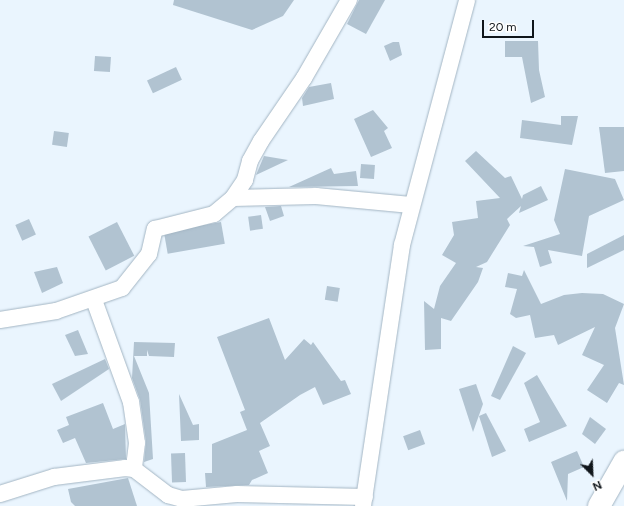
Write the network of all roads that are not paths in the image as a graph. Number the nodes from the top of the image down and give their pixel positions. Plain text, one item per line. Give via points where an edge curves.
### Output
1 (350, 0) edge
2 (467, 0) edge
3 (233, 198) junction
4 (411, 205) junction
5 (94, 300) junction
6 (0, 320) edge
7 (624, 462) edge
8 (134, 468) junction
9 (0, 494) edge
10 (364, 502) edge
11 (599, 506) edge

1 - 3 street via 304,78 260,141 250,161 245,180
2 - 4 street
3 - 4 street via 316,196
3 - 5 street via 214,214 155,229 149,254 122,288
4 - 10 street
5 - 6 street via 56,312
5 - 8 street via 131,402 137,443
7 - 11 main road
8 - 9 street via 54,477
8 - 10 street via 168,495 182,499 237,494

